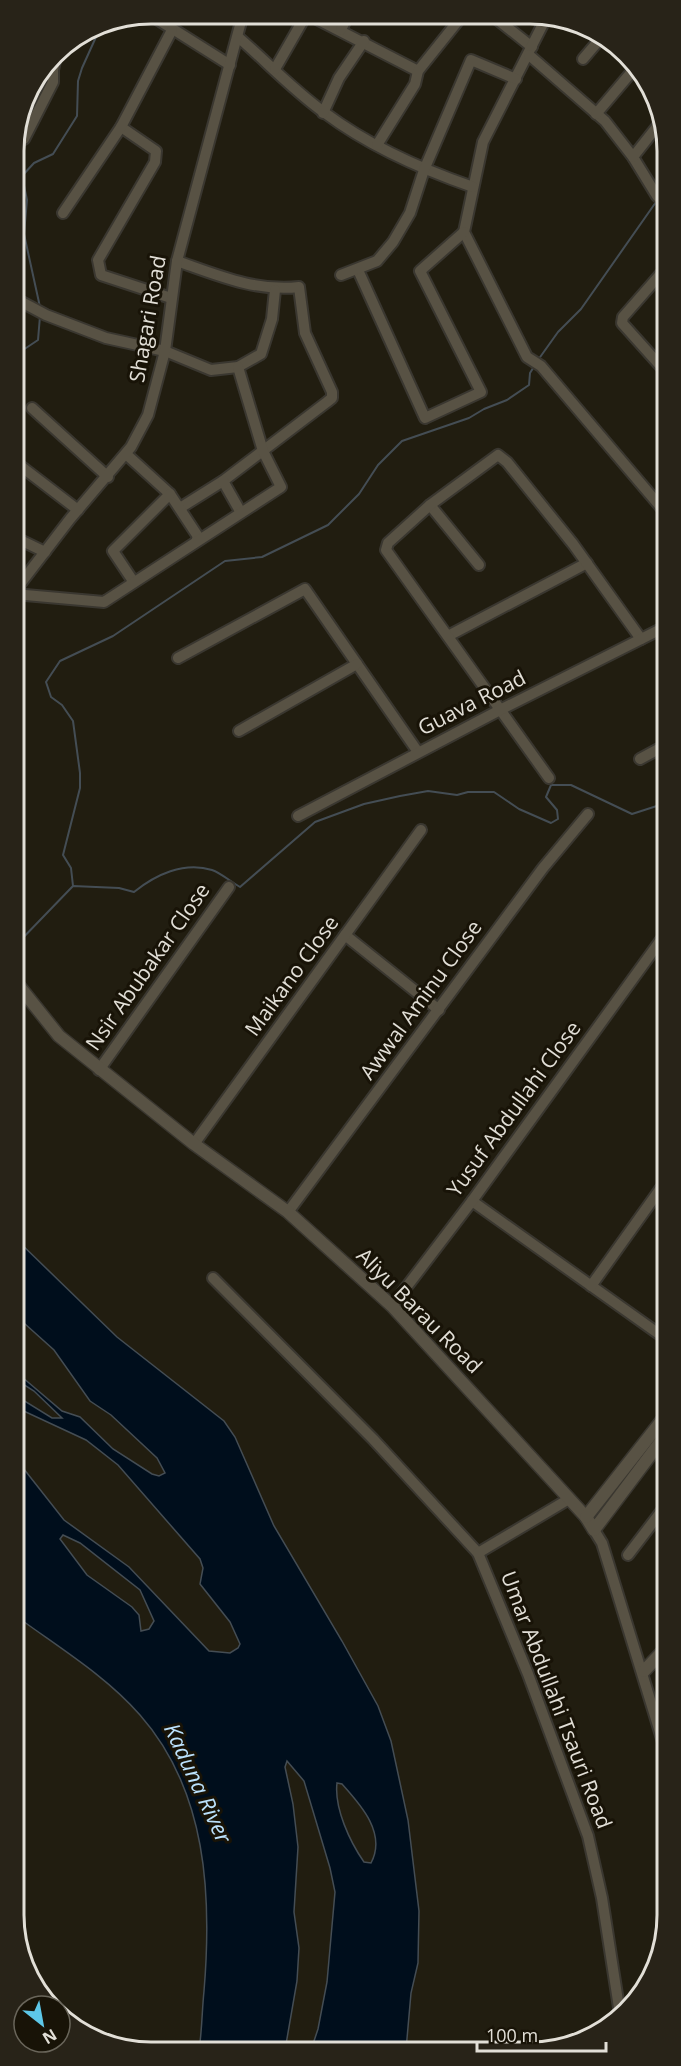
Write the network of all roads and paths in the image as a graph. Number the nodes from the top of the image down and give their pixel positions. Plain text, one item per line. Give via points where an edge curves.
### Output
1 (163, 24) edge
2 (241, 24) edge
3 (302, 24) edge
4 (327, 24) edge
5 (344, 24) edge
6 (456, 24) edge
7 (501, 24) edge
8 (543, 24) edge
9 (172, 30) junction
10 (341, 30) junction
11 (238, 37) junction
12 (364, 40) junction
13 (597, 43) edge
14 (530, 51) junction
15 (583, 59) dead end
16 (230, 65) junction
17 (275, 69) junction
18 (418, 71) junction
19 (51, 73) edge
20 (631, 73) edge
21 (516, 79) junction
22 (323, 112) junction
23 (596, 114) junction
24 (121, 127) junction
25 (655, 129) edge
26 (24, 138) edge
27 (376, 145) junction
28 (633, 157) junction
29 (424, 170) junction
30 (473, 187) junction
31 (657, 194) edge
32 (63, 213) dead end
33 (464, 232) junction
34 (177, 261) junction
35 (358, 270) junction
36 (341, 275) dead end
37 (657, 278) edge
38 (275, 290) junction
39 (171, 298) junction
40 (24, 304) edge
41 (165, 351) junction
42 (657, 362) edge
43 (238, 367) junction
44 (32, 408) dead end
45 (263, 451) junction
46 (126, 454) junction
47 (24, 469) edge
48 (108, 477) junction
49 (223, 481) junction
50 (170, 494) junction
51 (657, 503) edge
52 (430, 505) junction
53 (180, 508) junction
54 (78, 510) junction
55 (240, 511) junction
56 (197, 539) junction
57 (24, 542) edge
58 (45, 552) junction
59 (587, 563) junction
60 (479, 564) dead end
61 (24, 580) edge
62 (133, 581) junction
63 (24, 594) edge
64 (657, 631) edge
65 (448, 636) junction
66 (641, 639) junction
67 (178, 658) dead end
68 (357, 664) junction
69 (501, 710) junction
70 (239, 731) dead end
71 (657, 750) edge
72 (418, 752) junction
73 (640, 759) dead end
74 (549, 778) dead end
75 (588, 814) dead end
76 (298, 816) dead end
77 (421, 830) dead end
78 (229, 887) dead end
79 (345, 936) junction
80 (657, 945) edge
81 (24, 992) edge
82 (439, 1010) junction
83 (99, 1070) junction
84 (194, 1144) junction
85 (657, 1194) edge
86 (472, 1201) junction
87 (288, 1212) junction
88 (213, 1278) dead end
89 (591, 1286) junction
90 (392, 1306) junction
91 (657, 1333) edge
92 (657, 1427) edge
93 (657, 1446) edge
94 (569, 1499) junction
95 (586, 1517) junction
96 (657, 1517) edge
97 (594, 1530) junction
98 (478, 1553) junction
99 (628, 1555) dead end
100 (657, 1657) edge
101 (644, 1671) junction
102 (657, 1726) edge
103 (619, 2006) edge

1 - 9 street
2 - 11 street, Shagari Road
3 - 17 street
4 - 10 street
5 - 10 street
6 - 18 street
7 - 14 street
8 - 14 street
9 - 16 street
9 - 24 street
10 - 12 street
11 - 16 street, Shagari Road
11 - 17 street
12 - 18 street
12 - 22 street
13 - 15 street
14 - 21 street
14 - 23 street
16 - 34 street, Shagari Road
17 - 22 street
18 - 27 street via 415,84
19 - 26 street via 53,82
20 - 23 street
21 - 29 street via 471,60
21 - 30 street via 483,142
22 - 27 street
23 - 28 street
24 - 32 street
24 - 39 street via 156,152 155,162 98,260 98,268 102,275
25 - 28 street
27 - 29 street
28 - 31 street
29 - 30 street
29 - 35 street via 410,213 393,242 377,261
30 - 33 street
33 - 35 street via 420,271 481,392 425,418
33 - 51 street via 526,357 541,366
34 - 38 street via 234,281
34 - 39 street, Shagari Road
35 - 36 street
37 - 42 street via 622,322
38 - 43 street via 265,347 256,358
38 - 45 street via 298,287 305,333 332,398
39 - 41 street, Shagari Road
40 - 41 street via 106,338
41 - 43 street via 211,370
41 - 46 street, Shagari Road via 148,415
43 - 45 street
44 - 48 street
45 - 49 street
45 - 55 street via 281,487
46 - 48 street, Shagari Road
46 - 50 street
47 - 54 street
48 - 54 street, Shagari Road
49 - 53 street
49 - 55 street
50 - 53 street
50 - 62 street via 113,551
52 - 59 street via 498,455
52 - 60 street
52 - 65 street via 388,543 386,550
53 - 56 street
54 - 58 street, Shagari Road
55 - 56 street
56 - 62 street
57 - 58 street
58 - 61 street, Shagari Road
59 - 65 street
59 - 66 street
62 - 63 street via 104,602
64 - 66 street, Guava Road
65 - 69 street
66 - 69 street, Guava Road
67 - 68 street via 305,589
68 - 70 street
68 - 72 street
69 - 72 street, Guava Road
69 - 74 street
71 - 73 street
72 - 76 street, Guava Road
75 - 82 street, Awwal Aminu Close via 543,868
77 - 79 street, Maikano Close
78 - 83 street, Nsir Abubakar Close
79 - 82 street
79 - 84 street, Maikano Close
80 - 86 street, Yusuf Abdullahi Close
81 - 83 street, Aliyu Barau Road via 59,1036
82 - 87 street, Awwal Aminu Close
83 - 84 street, Aliyu Barau Road
84 - 87 street, Aliyu Barau Road
85 - 89 street
86 - 89 street
86 - 90 street, Yusuf Abdullahi Close
87 - 90 street, Aliyu Barau Road
88 - 98 street, Umar Abdullahi Tsauri Road via 373,1439
89 - 91 street
90 - 94 street, Aliyu Barau Road
92 - 95 street
93 - 97 street
94 - 95 street, Aliyu Barau Road
94 - 98 street
95 - 97 street, Aliyu Barau Road
96 - 99 street
97 - 101 street via 602,1543
98 - 103 street, Umar Abdullahi Tsauri Road via 588,1836
100 - 101 street
101 - 102 street

